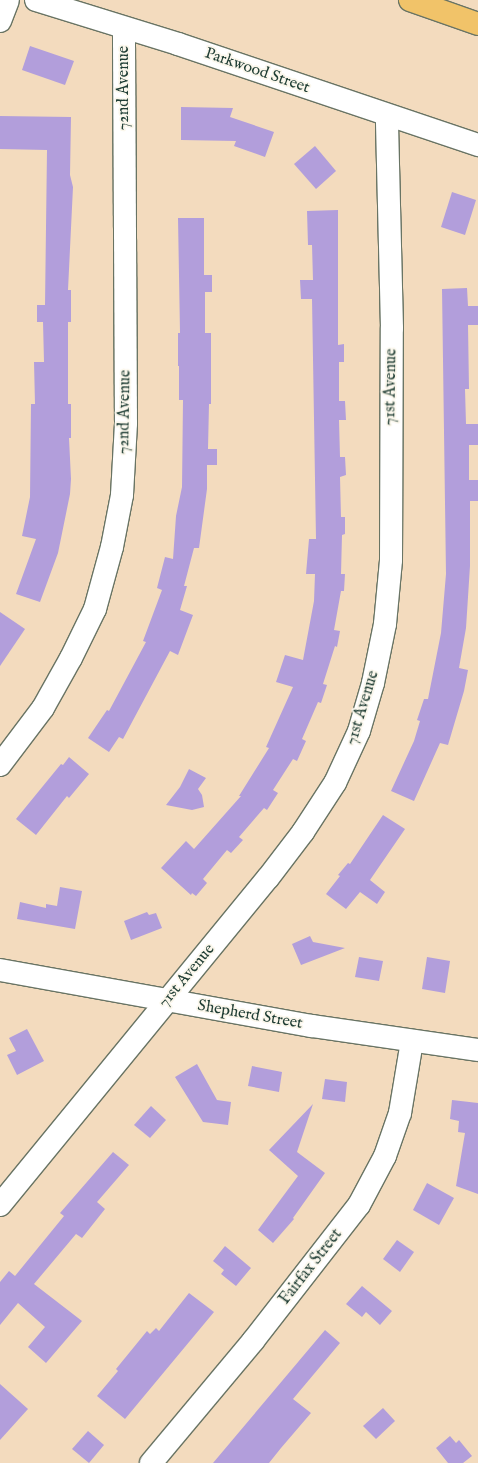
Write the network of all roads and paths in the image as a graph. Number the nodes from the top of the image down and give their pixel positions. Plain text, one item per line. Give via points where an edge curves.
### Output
1 (8, 0) edge
2 (36, 0) edge
3 (410, 0) edge
4 (0, 21) edge
5 (478, 24) edge
6 (124, 28) junction
7 (387, 116) junction
8 (478, 145) edge
9 (0, 765) edge
10 (0, 970) edge
11 (167, 999) junction
12 (412, 1041) junction
13 (478, 1050) edge
14 (0, 1205) edge
15 (151, 1463) edge

1 - 4 street
2 - 6 street, Parkwood Street
3 - 5 highway
6 - 7 street, Parkwood Street
6 - 9 street, 72nd Avenue via 126,423 122,495 112,547 95,608 43,708
7 - 8 street, Parkwood Street
7 - 11 street, 71st Avenue via 392,328 391,560 385,624 373,684 360,731 335,783 303,832
10 - 11 street, Shepherd Street
11 - 12 street, Shepherd Street via 222,1011
11 - 14 street, 71st Avenue
12 - 13 street, Shepherd Street
12 - 15 street, Fairfax Street via 400,1113 385,1156 359,1205 253,1341

